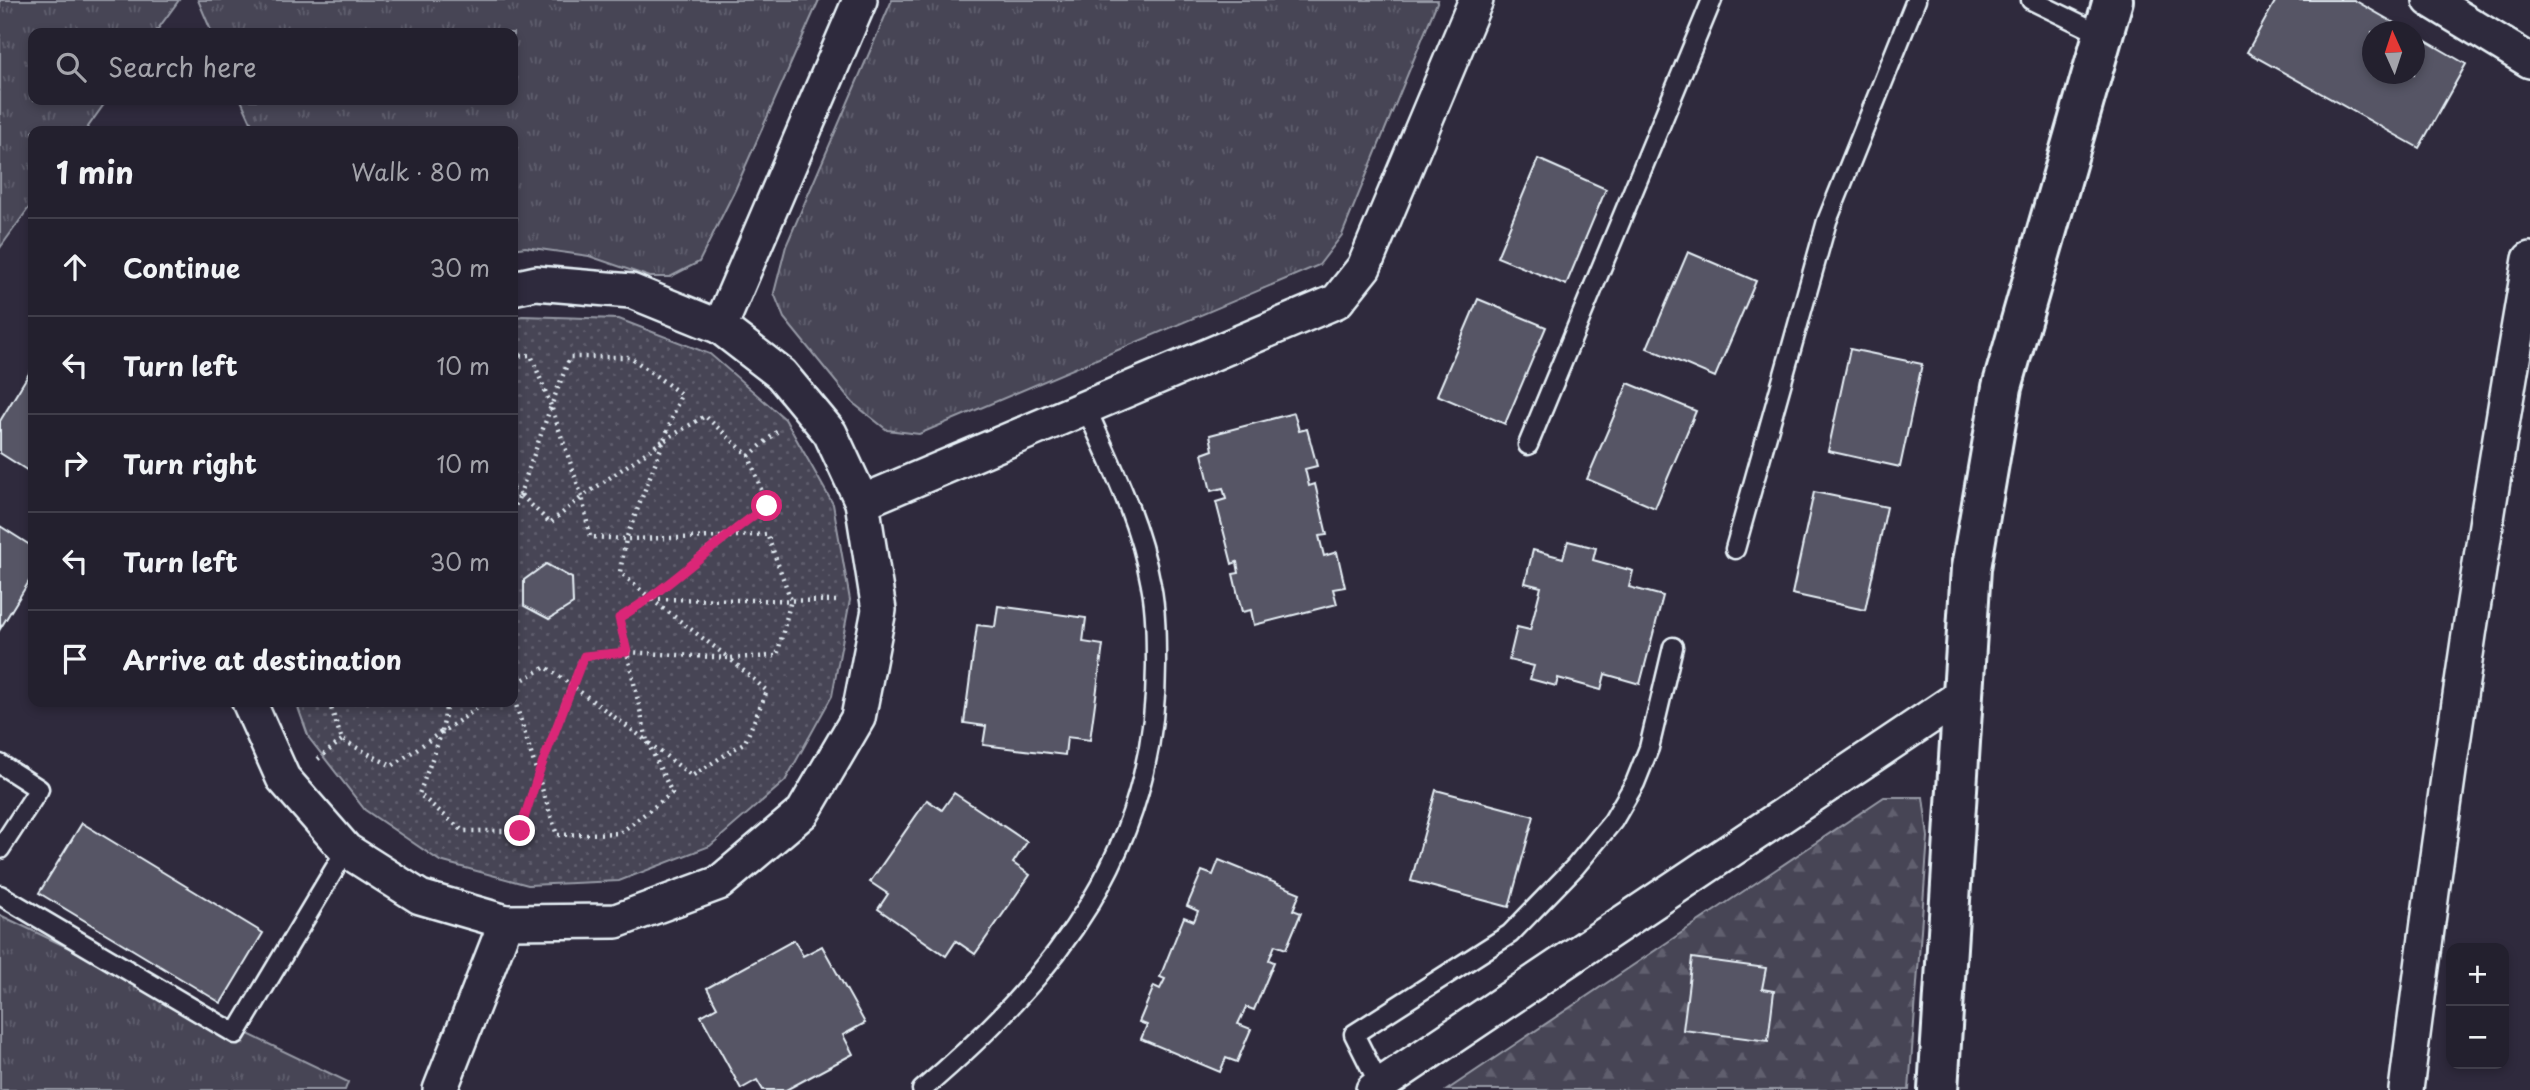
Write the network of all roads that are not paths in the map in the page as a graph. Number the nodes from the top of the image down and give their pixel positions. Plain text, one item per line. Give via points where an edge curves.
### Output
1 (860, 0) edge
2 (1476, 0) edge
3 (1712, 0) edge
4 (1916, 0) edge
5 (2031, 0) edge
6 (2430, 0) edge
7 (2107, 17) edge
8 (2530, 61) edge
9 (2530, 259) edge
10 (518, 287) edge
11 (720, 327) junction
12 (1086, 406) junction
13 (1528, 445) dead end
14 (862, 502) junction
15 (1735, 550) dead end
16 (1673, 647) dead end
17 (1961, 696) junction
18 (251, 707) edge
19 (0, 764) edge
20 (0, 849) edge
21 (346, 849) junction
22 (0, 895) edge
23 (506, 922) junction
24 (1377, 1088) edge
25 (440, 1090) edge
26 (922, 1090) edge
27 (1938, 1090) edge
28 (2406, 1090) edge

1 - 11 street
2 - 12 street via 1364,267 1337,301
3 - 13 lane
4 - 15 lane via 1827,221
5 - 7 lane
6 - 8 street
7 - 17 street via 2002,387 1971,568
9 - 28 street via 2457,706
10 - 11 street via 536,283 631,291
11 - 14 street via 781,374 830,433
12 - 14 street
12 - 26 lane via 1124,492 1152,586 1156,700 1148,758 1133,817 1105,881 1065,943 979,1041
14 - 23 street via 879,610 858,718 803,812 719,883 706,888 615,921
16 - 24 lane via 1649,748 1635,783 1613,821 1583,858 1510,934 1354,1034
17 - 24 street
17 - 27 street
18 - 21 street via 283,778
19 - 20 lane via 39,789
21 - 22 lane via 236,1034
21 - 23 street via 421,897
23 - 25 street

